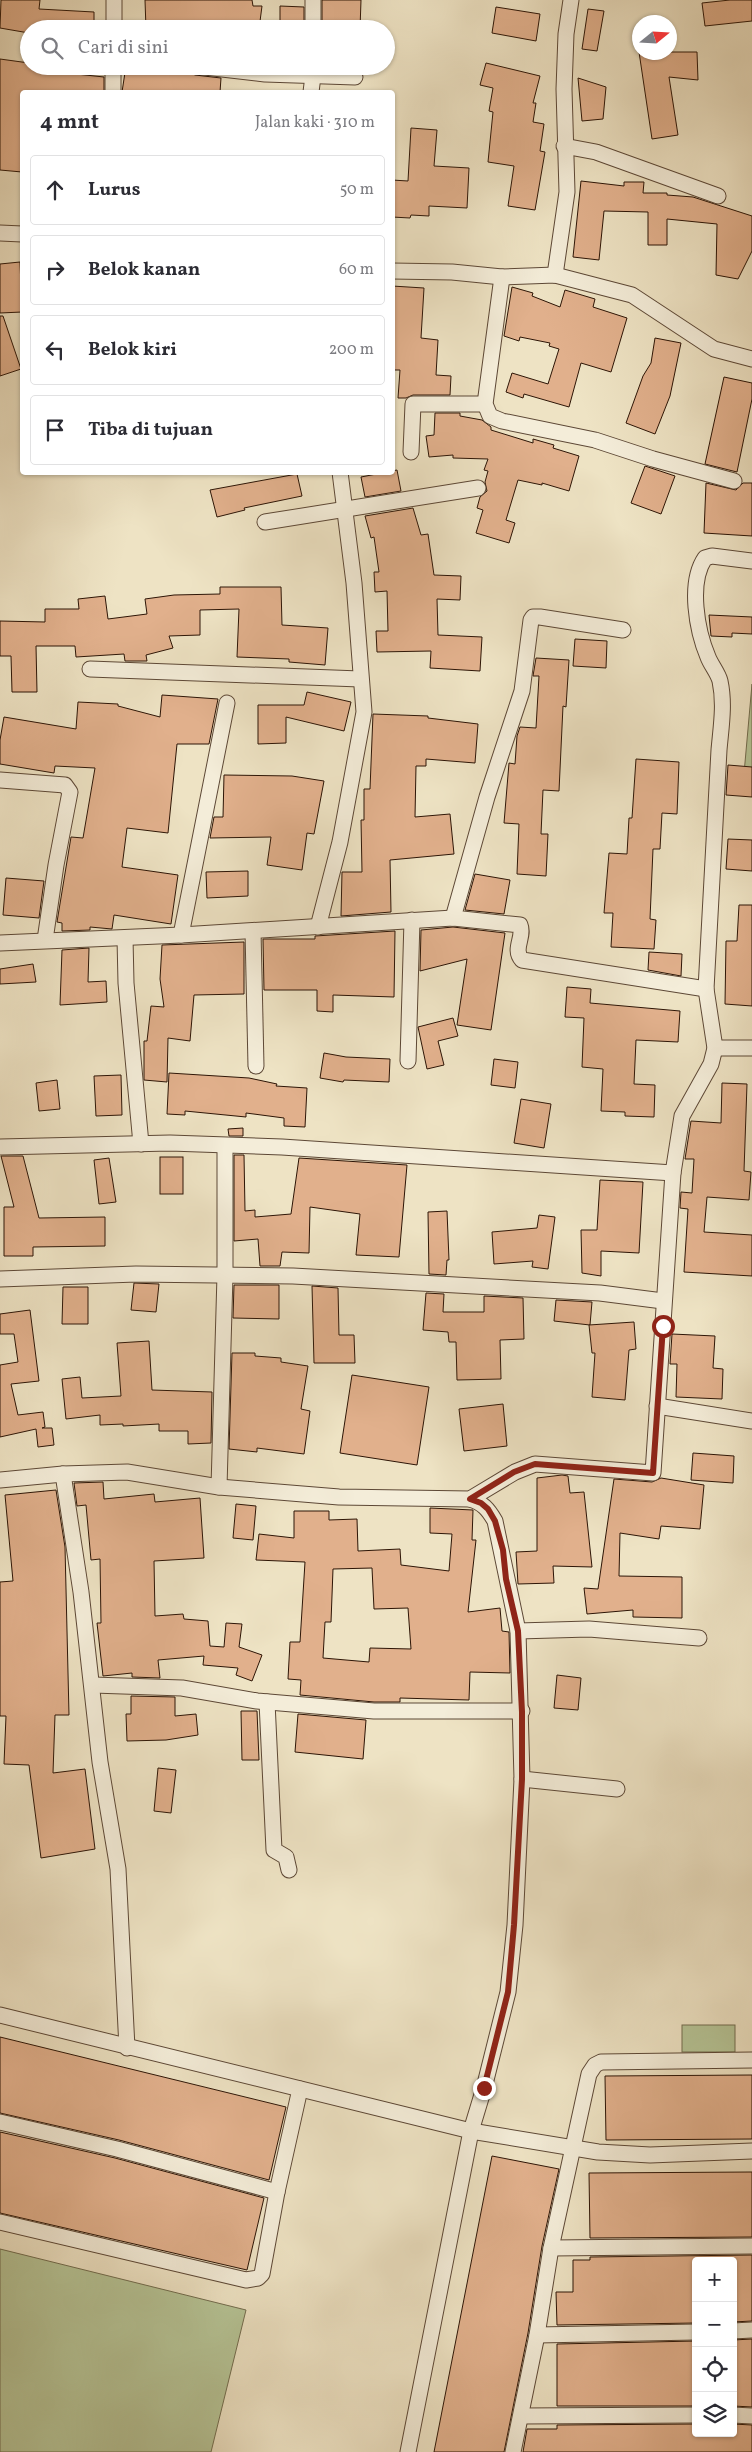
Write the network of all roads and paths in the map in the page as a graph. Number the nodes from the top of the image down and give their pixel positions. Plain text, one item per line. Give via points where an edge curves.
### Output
1 (114, 0) edge
2 (313, 0) edge
3 (571, 0) edge
4 (114, 20) edge
5 (313, 20) edge
6 (113, 75) edge
7 (313, 75) edge
8 (341, 75) edge
9 (355, 77) dead end
10 (113, 90) edge
11 (310, 90) edge
12 (564, 146) junction
13 (718, 196) dead end
14 (0, 232) edge
15 (20, 234) edge
16 (395, 271) edge
17 (555, 275) junction
18 (502, 277) junction
19 (752, 359) edge
20 (485, 404) junction
21 (410, 452) dead end
22 (340, 475) edge
23 (734, 481) dead end
24 (478, 488) dead end
25 (345, 511) junction
26 (265, 522) dead end
27 (752, 561) edge
28 (623, 630) dead end
29 (90, 669) dead end
30 (360, 678) junction
31 (227, 703) dead end
32 (0, 780) edge
33 (453, 918) junction
34 (412, 920) junction
35 (318, 927) junction
36 (253, 931) junction
37 (181, 935) junction
38 (125, 938) junction
39 (45, 940) junction
40 (0, 944) edge
41 (706, 989) junction
42 (715, 1048) junction
43 (752, 1048) edge
44 (408, 1061) dead end
45 (256, 1066) dead end
46 (140, 1144) junction
47 (0, 1147) edge
48 (225, 1147) junction
49 (673, 1173) junction
50 (226, 1275) junction
51 (0, 1279) edge
52 (663, 1301) junction
53 (657, 1406) junction
54 (752, 1421) edge
55 (63, 1474) junction
56 (0, 1480) edge
57 (219, 1487) junction
58 (470, 1499) junction
59 (518, 1631) junction
60 (699, 1638) dead end
61 (93, 1685) junction
62 (267, 1702) junction
63 (522, 1712) junction
64 (522, 1779) junction
65 (618, 1789) dead end
66 (289, 1870) dead end
67 (0, 2015) edge
68 (127, 2048) junction
69 (752, 2060) edge
70 (300, 2089) junction
71 (0, 2122) edge
72 (471, 2131) junction
73 (572, 2148) junction
74 (752, 2151) edge
75 (277, 2192) junction
76 (0, 2222) edge
77 (752, 2246) edge
78 (551, 2248) junction
79 (752, 2330) edge
80 (737, 2331) edge
81 (692, 2332) edge
82 (537, 2335) junction
83 (692, 2415) edge
84 (737, 2415) edge
85 (521, 2416) junction
86 (752, 2416) edge
87 (408, 2452) edge
88 (513, 2452) edge

1 - 4 street
2 - 5 street
3 - 12 street via 566,34
6 - 10 street
7 - 11 street
8 - 9 street
12 - 13 street via 596,152
12 - 17 street via 567,192
14 - 15 street
16 - 18 street
17 - 18 street
17 - 19 street via 632,296 714,349
18 - 20 street
20 - 21 street via 412,404
20 - 23 street via 490,416 502,421 595,440
22 - 25 street
24 - 25 street
25 - 26 street
25 - 30 street via 354,583
27 - 41 street via 705,558 699,567 697,582 697,625 719,680 723,711
28 - 33 street via 540,617 531,620 522,691 487,797
29 - 30 street
30 - 35 street via 364,712 340,842
31 - 37 street
32 - 39 street via 65,785 70,792
33 - 34 street
33 - 41 street via 520,925 518,956 522,960
34 - 35 street
34 - 44 street
35 - 36 street
36 - 37 street
36 - 45 street
37 - 38 street
38 - 39 street
38 - 46 street
39 - 40 street
41 - 42 street
42 - 43 street
42 - 49 street via 711,1064 682,1116
46 - 47 street
46 - 48 street
48 - 49 street via 282,1147
48 - 50 street
49 - 52 street
50 - 51 street via 136,1274
50 - 52 street via 600,1293
50 - 57 street
52 - 53 street
53 - 54 street
53 - 58 street via 653,1473 535,1464 514,1472
55 - 56 street
55 - 57 street via 127,1472
55 - 61 street
57 - 58 street via 339,1497
58 - 59 street via 488,1509 495,1521
59 - 60 street via 589,1629
59 - 63 street
61 - 62 street via 182,1688
61 - 68 street via 100,1762 118,1869
62 - 63 street via 374,1711
62 - 66 street via 274,1850 286,1857
63 - 64 street
64 - 65 street
64 - 72 street via 508,1992
67 - 68 street
68 - 70 street
69 - 73 street via 602,2062 589,2074
70 - 72 street
70 - 75 street
71 - 75 street
72 - 73 street
72 - 87 street
73 - 74 street via 650,2155
73 - 78 street
75 - 76 street via 262,2274 246,2280
77 - 78 street
78 - 82 street
79 - 80 street
81 - 82 street
82 - 85 street
83 - 85 street
84 - 86 street
85 - 88 street

